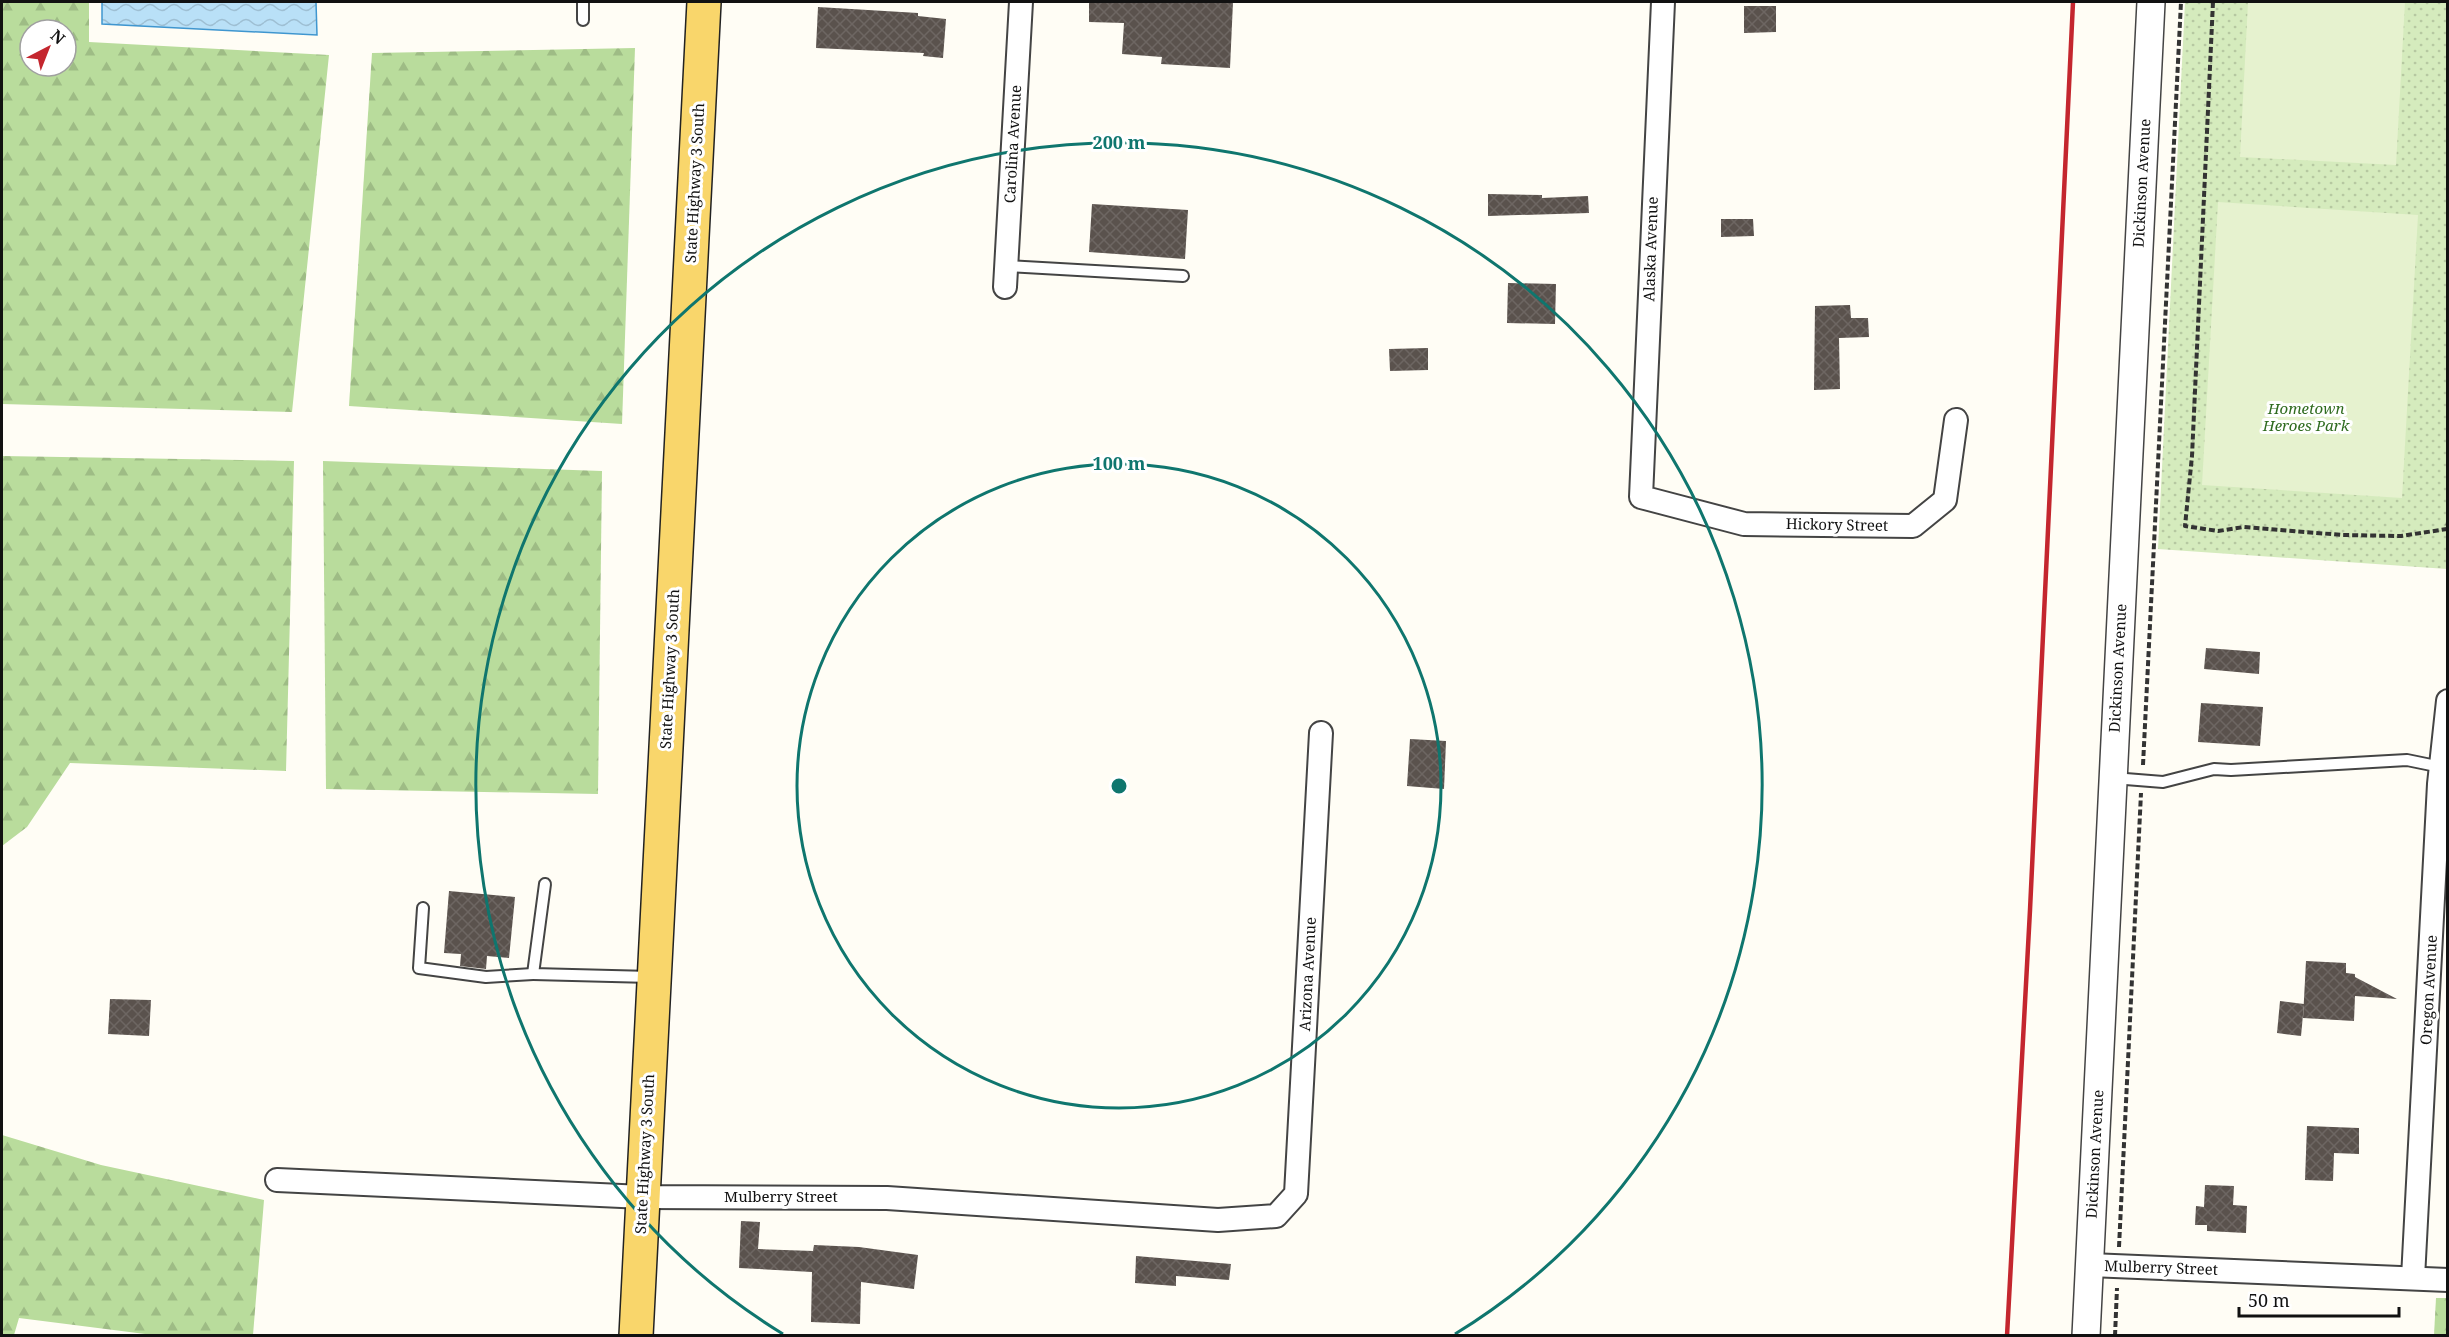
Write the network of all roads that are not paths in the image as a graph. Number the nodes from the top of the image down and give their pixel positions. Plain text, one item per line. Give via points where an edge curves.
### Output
1 (583, 2) edge
2 (704, 2) edge
3 (1021, 2) edge
4 (1663, 2) edge
5 (2151, 2) edge
6 (583, 21) dead end
7 (1006, 276) joint
8 (1183, 276) dead end
9 (1956, 420) dead end
10 (1641, 497) joint
11 (2448, 701) edge
12 (1321, 733) dead end
13 (2441, 766) junction
14 (2113, 778) junction
15 (545, 884) dead end
16 (423, 908) dead end
17 (2440, 916) edge
18 (533, 974) junction
19 (654, 977) junction
20 (277, 1180) dead end
21 (643, 1197) junction
22 (1281, 1210) joint
23 (2090, 1265) junction
24 (2413, 1278) junction
25 (2448, 1280) edge
26 (636, 1335) edge
27 (2086, 1335) edge

1 - 6 lane
2 - 19 main road, State Highway 3 South
3 - 7 street, Carolina Avenue
4 - 10 street, Alaska Avenue
5 - 14 street, Dickinson Avenue
7 - 8 lane
9 - 10 street, Hickory Street via 1945,500 1913,526 1744,524
11 - 13 street, Oregon Avenue
12 - 22 street, Arizona Avenue via 1296,1194
13 - 14 lane via 2407,760 2214,769 2163,782
13 - 17 street, Oregon Avenue
14 - 23 street, Dickinson Avenue
15 - 18 lane
16 - 18 lane via 419,968 486,977
17 - 24 street, Oregon Avenue
18 - 19 lane
19 - 21 main road, State Highway 3 South
20 - 21 street, Mulberry Street
21 - 22 street, Mulberry Street via 887,1198 1218,1220 1276,1216
21 - 26 main road, State Highway 3 South
23 - 24 street, Mulberry Street
23 - 27 street, Dickinson Avenue
24 - 25 street, Mulberry Street

